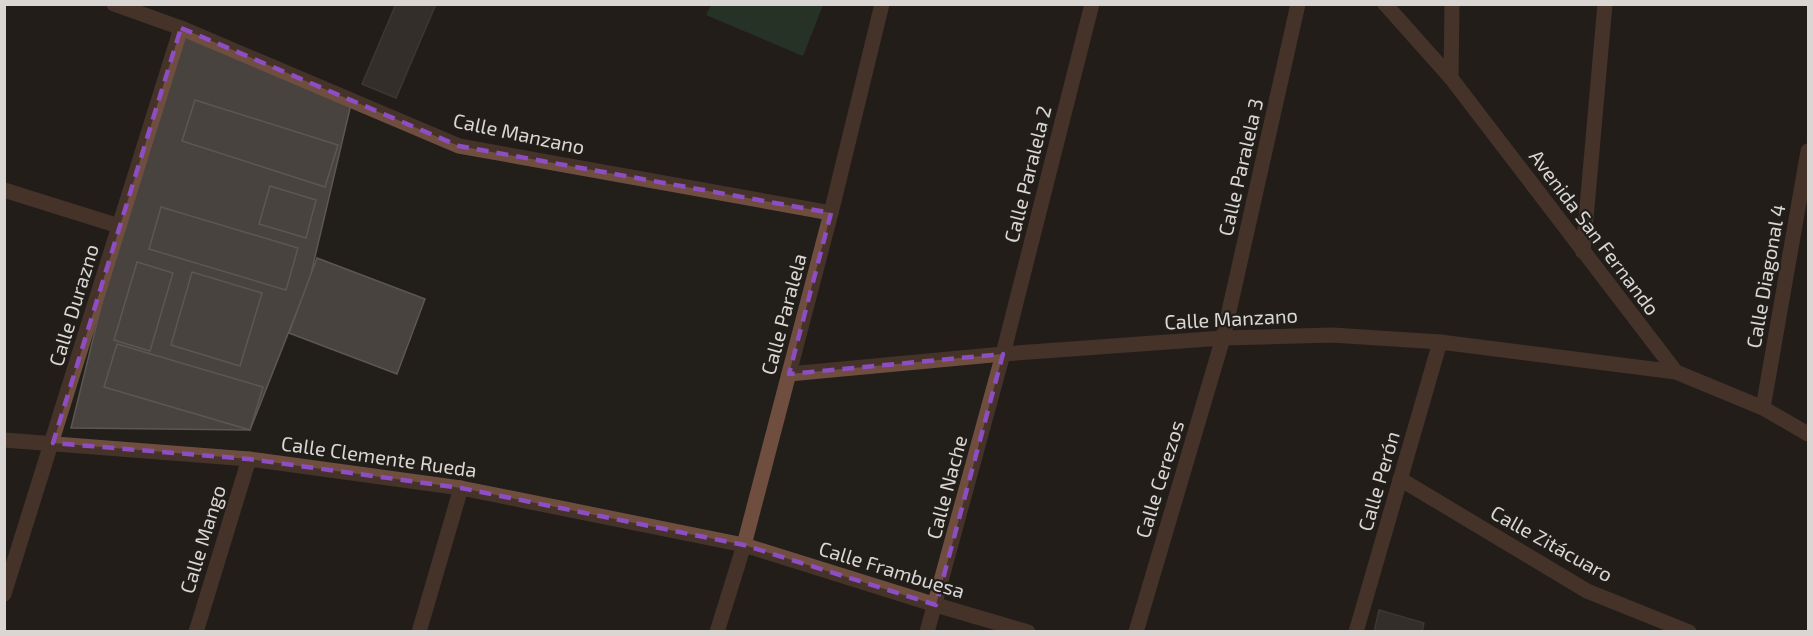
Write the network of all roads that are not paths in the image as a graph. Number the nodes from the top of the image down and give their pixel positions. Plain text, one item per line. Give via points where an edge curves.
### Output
1 (114, 4) edge
2 (882, 4) edge
3 (1092, 4) edge
4 (1298, 4) edge
5 (1385, 4) edge
6 (1452, 4) edge
7 (1605, 4) edge
8 (181, 28) junction
9 (1451, 78) junction
10 (1809, 151) edge
11 (4, 190) edge
12 (831, 213) junction
13 (119, 226) junction
14 (1583, 252) junction
15 (1223, 338) junction
16 (1440, 342) junction
17 (1003, 354) junction
18 (1676, 372) junction
19 (789, 374) junction
20 (1763, 408) junction
21 (1809, 434) edge
22 (4, 440) edge
23 (53, 443) junction
24 (249, 459) junction
25 (1400, 480) junction
26 (461, 488) junction
27 (744, 545) junction
28 (4, 594) edge
29 (936, 605) junction
30 (196, 632) edge
31 (419, 632) edge
32 (717, 632) edge
33 (927, 632) edge
34 (1028, 632) edge
35 (1136, 632) edge
36 (1356, 632) edge
37 (1689, 632) edge

1 - 8 street, Calle Manzano
2 - 12 street, Calle Paralela
3 - 17 street, Calle Paralela 2
4 - 15 street, Calle Paralela 3
5 - 9 street, Avenida San Fernando
6 - 9 street
7 - 14 street
8 - 12 street, Calle Manzano via 459,146
8 - 13 street, Calle Durazno
9 - 14 street, Avenida San Fernando
10 - 20 street, Calle Diagonal 4
11 - 13 street
12 - 19 street, Calle Paralela
13 - 23 street, Calle Durazno
14 - 18 street, Avenida San Fernando
15 - 16 street, Calle Manzano via 1332,335
15 - 17 street, Calle Manzano
15 - 35 street, Calle Cerezos
16 - 18 street, Calle Manzano
16 - 25 street, Calle Perón
17 - 19 street, Calle Manzano
17 - 29 street, Calle Nache
18 - 20 street, Avenida San Fernando
19 - 27 street, Calle Paralela
20 - 21 street, Avenida San Fernando
22 - 23 street, Calle Clemente Rueda
23 - 24 street, Calle Clemente Rueda
23 - 28 street, Calle Durazno
24 - 26 street, Calle Clemente Rueda
24 - 30 street, Calle Mango
25 - 36 street, Calle Perón
25 - 37 street, Calle Zitácuaro via 1587,591
26 - 27 street, Calle Clemente Rueda
26 - 31 street
27 - 29 street, Calle Frambuesa
27 - 32 street, Calle Paralela
29 - 33 street, Calle Nache
29 - 34 street, Calle Frambuesa

